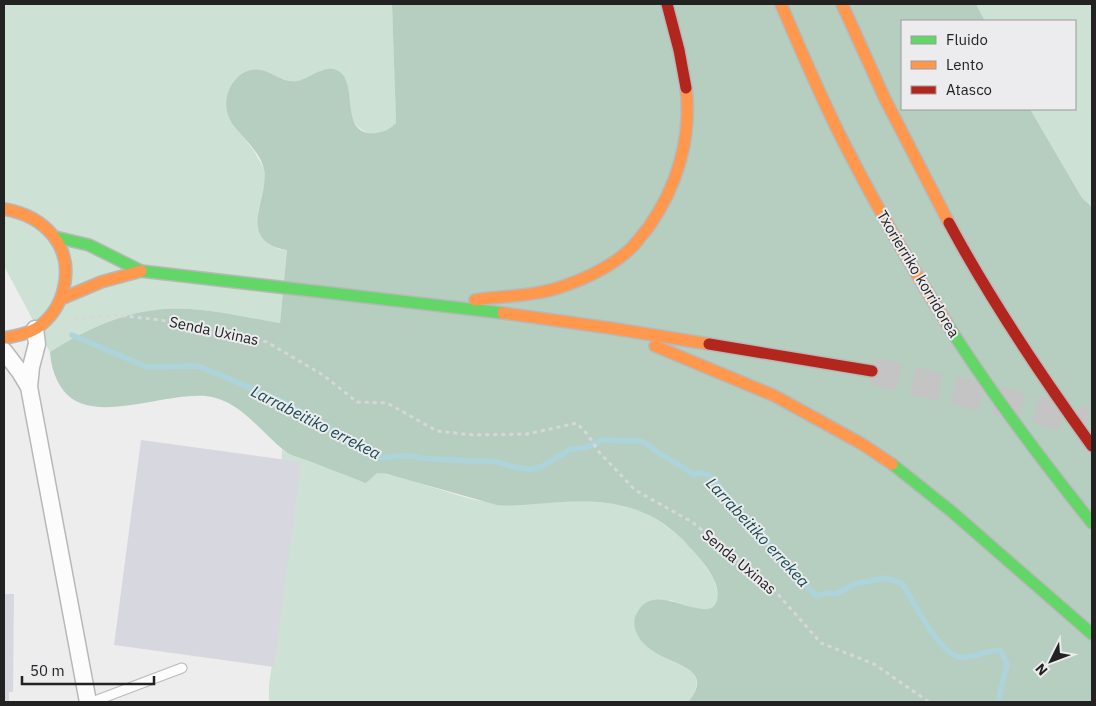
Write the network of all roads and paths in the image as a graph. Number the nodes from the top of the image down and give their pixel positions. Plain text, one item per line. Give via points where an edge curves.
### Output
1 (667, 4) edge
2 (781, 4) edge
3 (842, 4) edge
4 (4, 209) edge
5 (56, 237) junction
6 (142, 271) junction
7 (61, 299) junction
8 (441, 305) junction
9 (40, 325) junction
10 (610, 328) junction
11 (4, 338) edge
12 (4, 351) edge
13 (872, 371) tunnel mouth
14 (28, 387) junction
15 (1092, 446) edge
16 (1092, 522) edge
17 (1092, 634) edge
18 (182, 668) dead end
19 (90, 702) edge
20 (929, 702) edge

1 - 8 main road via 683,64 686,128 678,174 658,216 623,256 585,278 540,291
2 - 16 main road, Txorierriko korridorea via 864,182 931,298 1014,422
3 - 15 main road via 892,114 970,261 1040,372
4 - 5 main road via 36,218
5 - 6 main road via 71,238
5 - 7 main road via 65,261 66,277
6 - 7 main road via 101,282
6 - 8 main road
7 - 9 main road
8 - 10 main road
9 - 11 main road via 20,336
9 - 14 street
9 - 20 path, Senda Uxinas via 115,315 161,320 267,342 323,375 357,402 387,403 437,431 473,435 528,434 577,423 635,490 692,522 767,582 820,643 874,664
10 - 13 main road
10 - 17 main road via 775,396 862,444 951,511
12 - 14 street
14 - 19 street
18 - 19 lane

